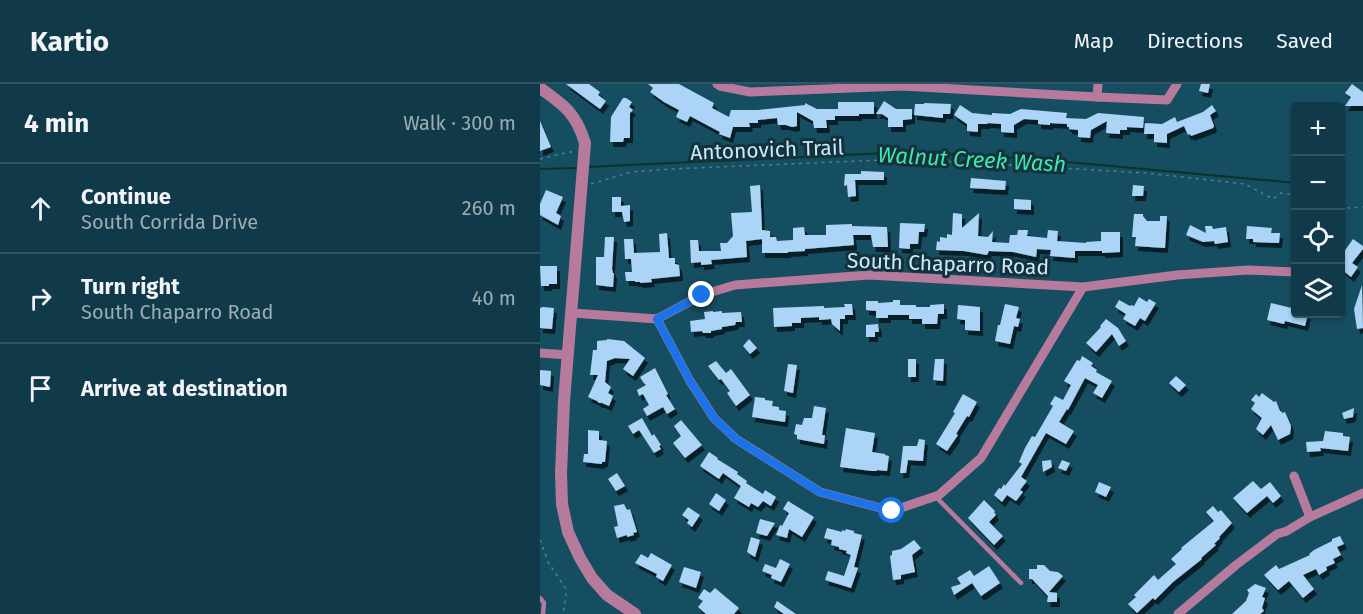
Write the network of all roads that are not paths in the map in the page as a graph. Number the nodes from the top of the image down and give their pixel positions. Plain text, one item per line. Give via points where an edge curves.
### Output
1 (717, 84) edge
2 (1098, 84) edge
3 (1177, 84) edge
4 (902, 85) edge
5 (540, 88) edge
6 (1004, 88) edge
7 (1097, 97) junction
8 (1291, 273) edge
9 (1083, 287) junction
10 (572, 313) junction
11 (657, 319) junction
12 (540, 353) edge
13 (567, 355) junction
14 (1294, 476) dead end
15 (1363, 493) edge
16 (935, 496) junction
17 (1310, 517) junction
18 (1022, 583) dead end
19 (540, 598) edge
20 (543, 614) edge
21 (635, 614) edge
22 (1178, 614) edge

1 - 4 street via 750,92
2 - 7 street
3 - 7 street via 1167,100
4 - 6 street
5 - 10 street via 573,114 585,143
6 - 7 street
8 - 9 street, South Chaparro Road via 1248,270
9 - 11 street, South Chaparro Road via 869,275 735,285 702,295
9 - 16 street via 981,458
10 - 11 street
10 - 13 street
11 - 16 street via 708,409 736,439 820,492 892,511
12 - 13 street
13 - 21 street via 561,473 568,532 592,578 607,595
14 - 17 street
15 - 17 street
16 - 18 lane
17 - 22 street via 1277,534
19 - 20 lane via 544,603

